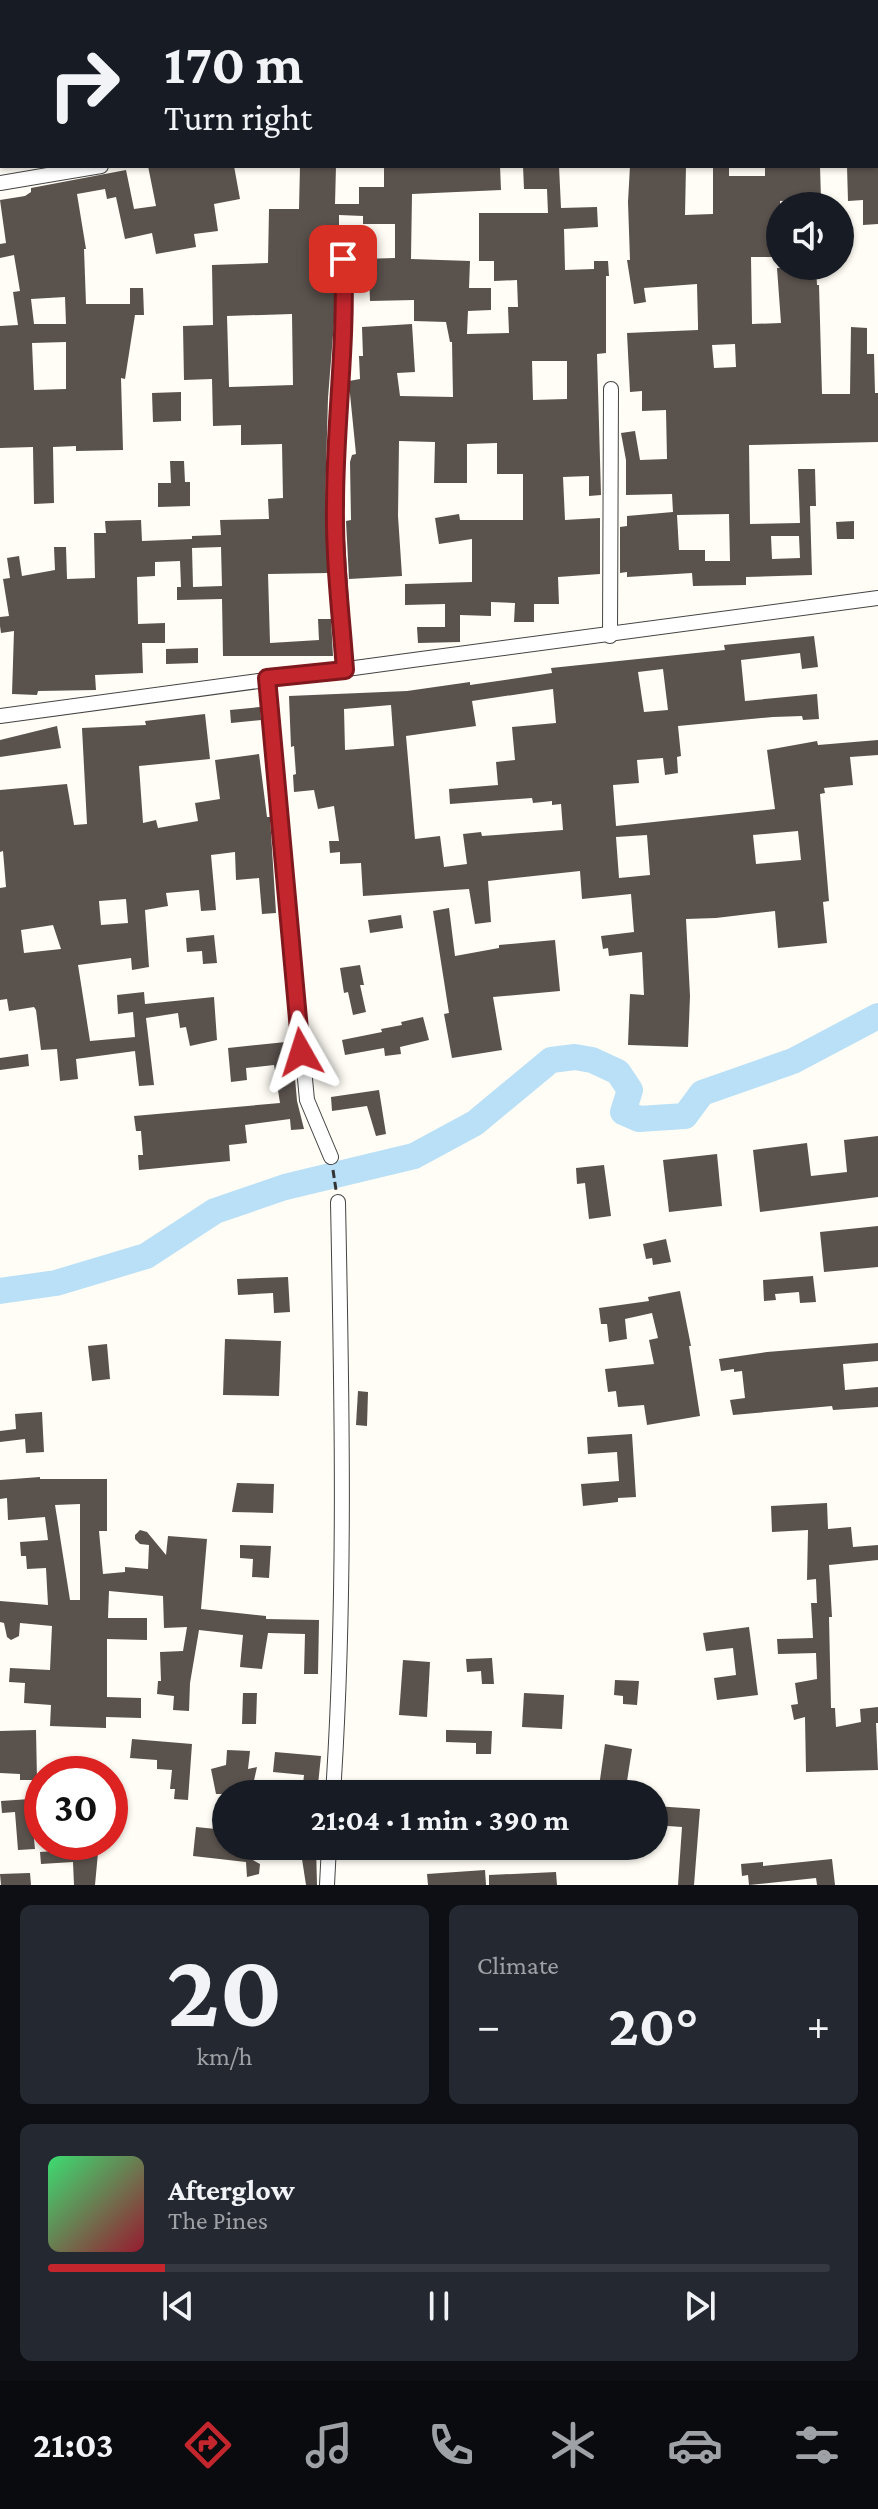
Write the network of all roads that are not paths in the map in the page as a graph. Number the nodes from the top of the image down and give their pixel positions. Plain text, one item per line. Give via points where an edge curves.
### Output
1 (89, 168) edge
2 (0, 183) edge
3 (342, 234) dead end
4 (611, 389) dead end
5 (878, 598) edge
6 (610, 636) junction
7 (345, 670) junction
8 (267, 678) junction
9 (0, 716) edge
10 (331, 1157) road end
11 (338, 1202) road end
12 (334, 1780) edge
13 (328, 1860) edge
14 (327, 1885) edge

1 - 2 street
3 - 7 street via 345,310 335,507
4 - 6 street
5 - 6 street
6 - 7 street
7 - 8 street
8 - 9 street
8 - 10 street via 307,1100
11 - 12 street via 341,1611
13 - 14 street

